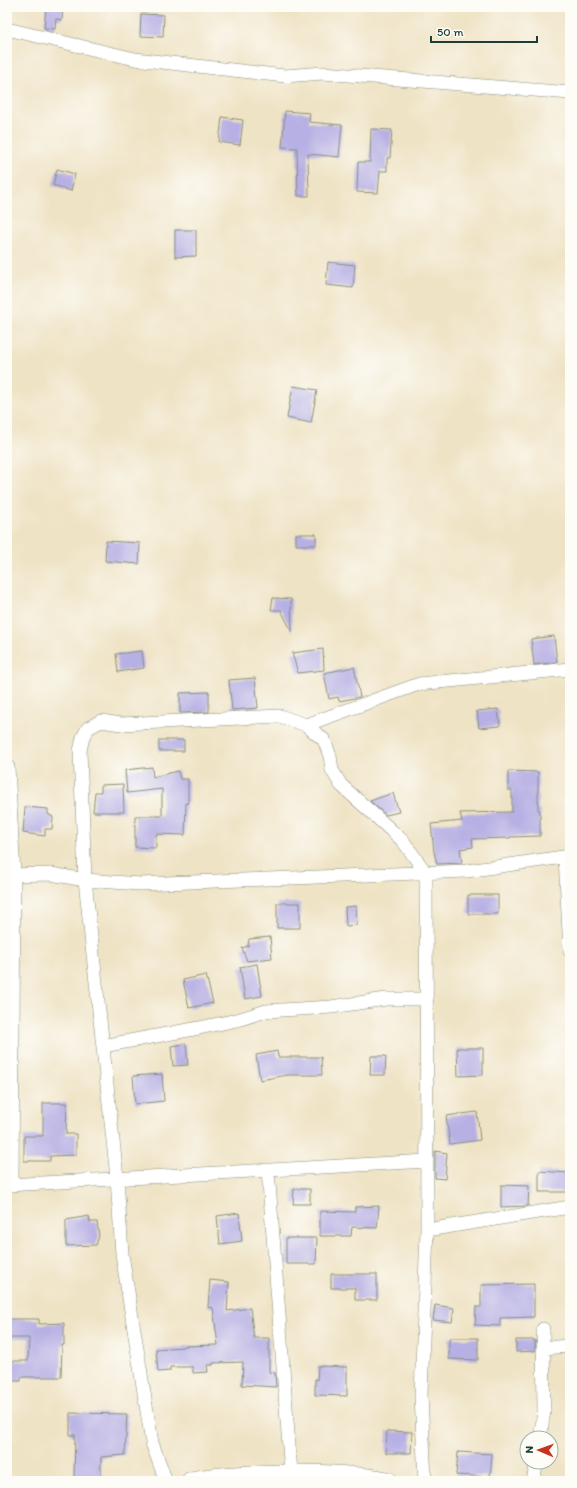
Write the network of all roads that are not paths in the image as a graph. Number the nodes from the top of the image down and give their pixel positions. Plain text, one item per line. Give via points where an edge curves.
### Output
1 (7, 29) edge
2 (570, 93) edge
3 (570, 669) edge
4 (306, 725) junction
5 (8, 767) dead end
6 (567, 857) edge
7 (426, 873) junction
8 (11, 875) edge
9 (85, 880) junction
10 (570, 951) edge
11 (427, 999) junction
12 (103, 1046) junction
13 (427, 1161) junction
14 (268, 1170) junction
15 (117, 1178) junction
16 (9, 1185) edge
17 (570, 1207) edge
18 (427, 1230) junction
19 (543, 1329) dead end
20 (570, 1346) edge
21 (543, 1348) junction
22 (541, 1430) edge
23 (535, 1470) edge
24 (291, 1473) junction
25 (362, 1479) edge
26 (166, 1481) edge
27 (191, 1481) edge
28 (388, 1481) edge
29 (425, 1481) edge
30 (533, 1481) edge

1 - 2 street via 143,60 285,76 323,73
3 - 4 street via 419,684
4 - 7 street via 324,740 332,770 341,785 403,841
4 - 9 street via 280,716 121,724 101,721 88,728 80,751
5 - 8 street
6 - 7 street via 467,871
6 - 10 street
7 - 9 street via 140,884
7 - 11 street
8 - 9 street via 51,874
8 - 16 street
9 - 12 street
11 - 12 street via 386,998 331,1007 266,1011 222,1023
11 - 13 street
12 - 15 street
13 - 14 street
13 - 18 street
14 - 15 street
14 - 24 street
15 - 16 street
15 - 26 street via 122,1254 152,1443
17 - 18 street
18 - 29 street via 421,1395
19 - 21 street
20 - 21 street
21 - 22 street via 544,1411
23 - 30 street
24 - 25 street
24 - 27 street
25 - 28 street

